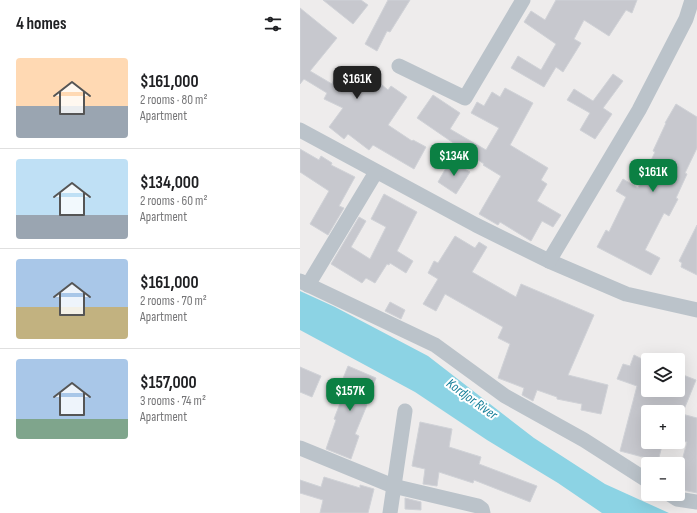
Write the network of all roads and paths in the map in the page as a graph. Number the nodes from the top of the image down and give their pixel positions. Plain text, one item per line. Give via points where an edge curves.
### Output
1 (523, 0) edge
2 (692, 0) edge
3 (692, 20) edge
4 (399, 66) dead end
5 (300, 130) edge
6 (376, 172) junction
7 (549, 261) junction
8 (304, 283) edge
9 (697, 310) edge
10 (405, 411) dead end
11 (300, 448) edge
12 (641, 477) edge
13 (393, 486) junction
14 (685, 500) edge
15 (697, 502) edge
16 (390, 513) edge
17 (484, 513) edge

1 - 4 street via 464,98
2 - 3 street
3 - 7 street
5 - 6 street
6 - 7 street
6 - 8 street
7 - 9 street via 626,294
8 - 12 street via 435,345 504,396 584,440
10 - 13 street
11 - 13 street
13 - 16 street
13 - 17 street via 478,506
14 - 15 street

